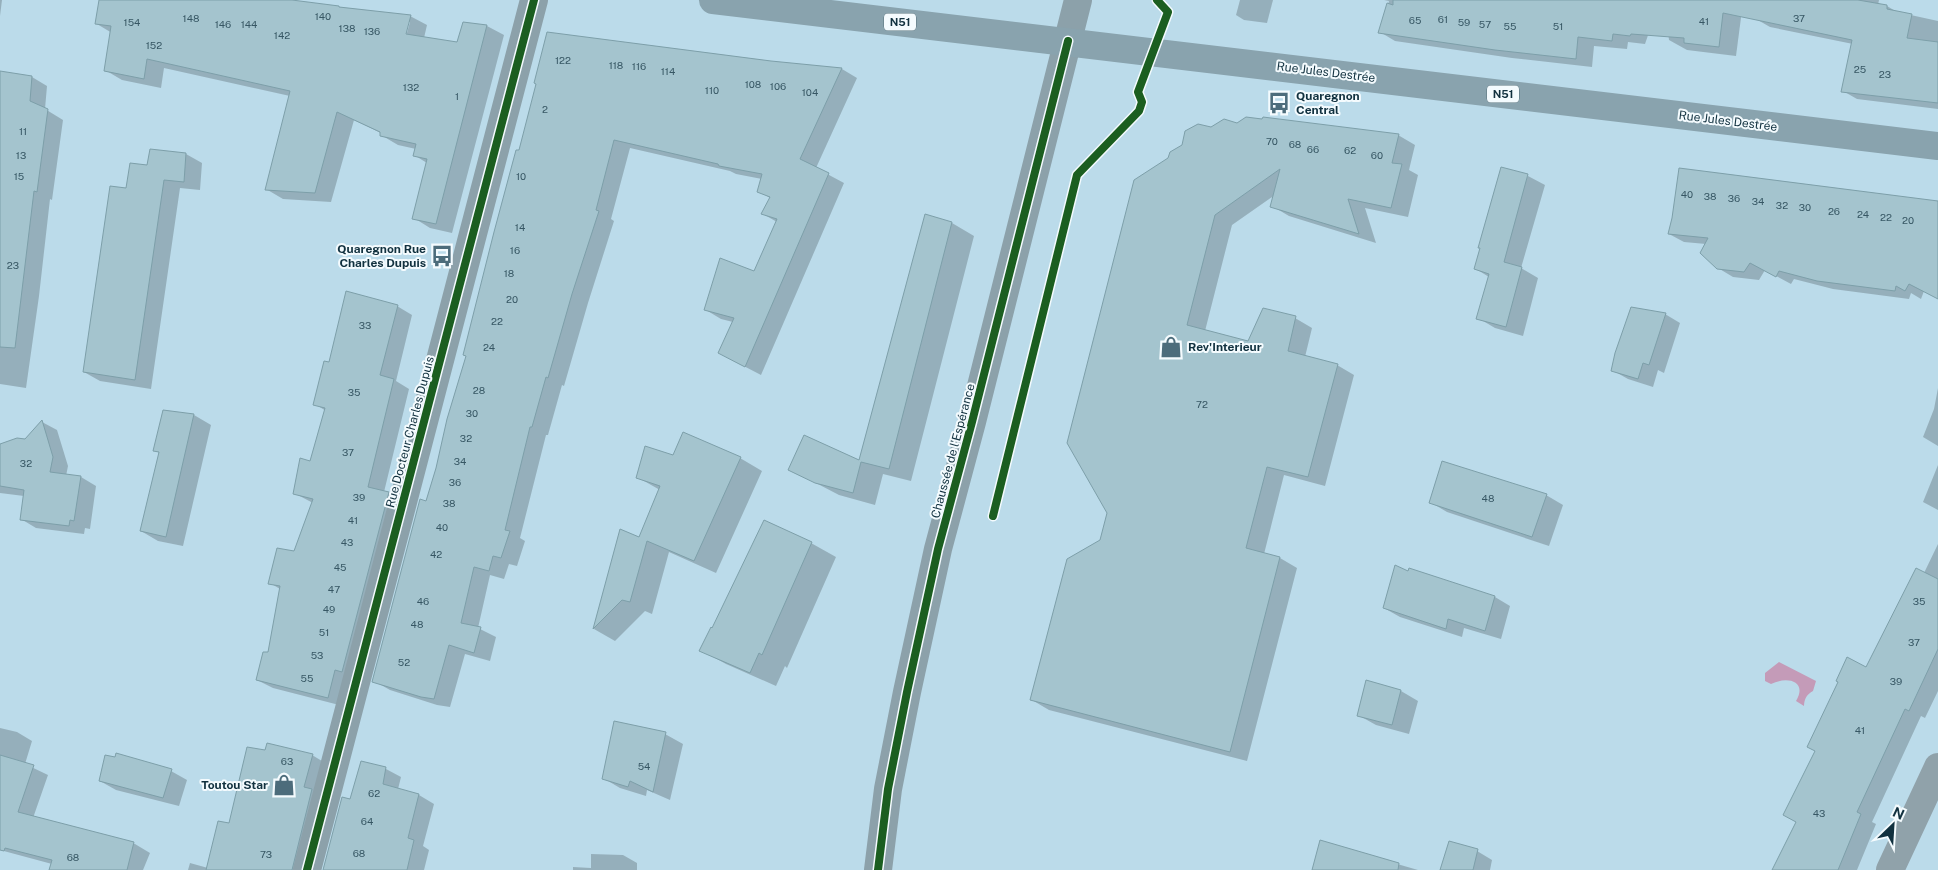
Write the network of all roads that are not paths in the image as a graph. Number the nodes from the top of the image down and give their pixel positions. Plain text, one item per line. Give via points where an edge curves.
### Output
1 (534, 0) edge
2 (1078, 0) edge
3 (726, 1) edge
4 (1068, 42) junction
5 (1938, 146) edge
6 (1938, 767) edge
7 (307, 870) edge
8 (878, 870) edge
9 (1890, 870) edge

1 - 7 street, Rue Docteur Charles Dupuis
2 - 4 street, Chaussée de l'Espérance
3 - 4 main road, Rue Jules Destrée / N51
4 - 5 main road, Rue Jules Destrée / N51
4 - 8 street, Chaussée de l'Espérance via 938,549 888,789
6 - 9 street

